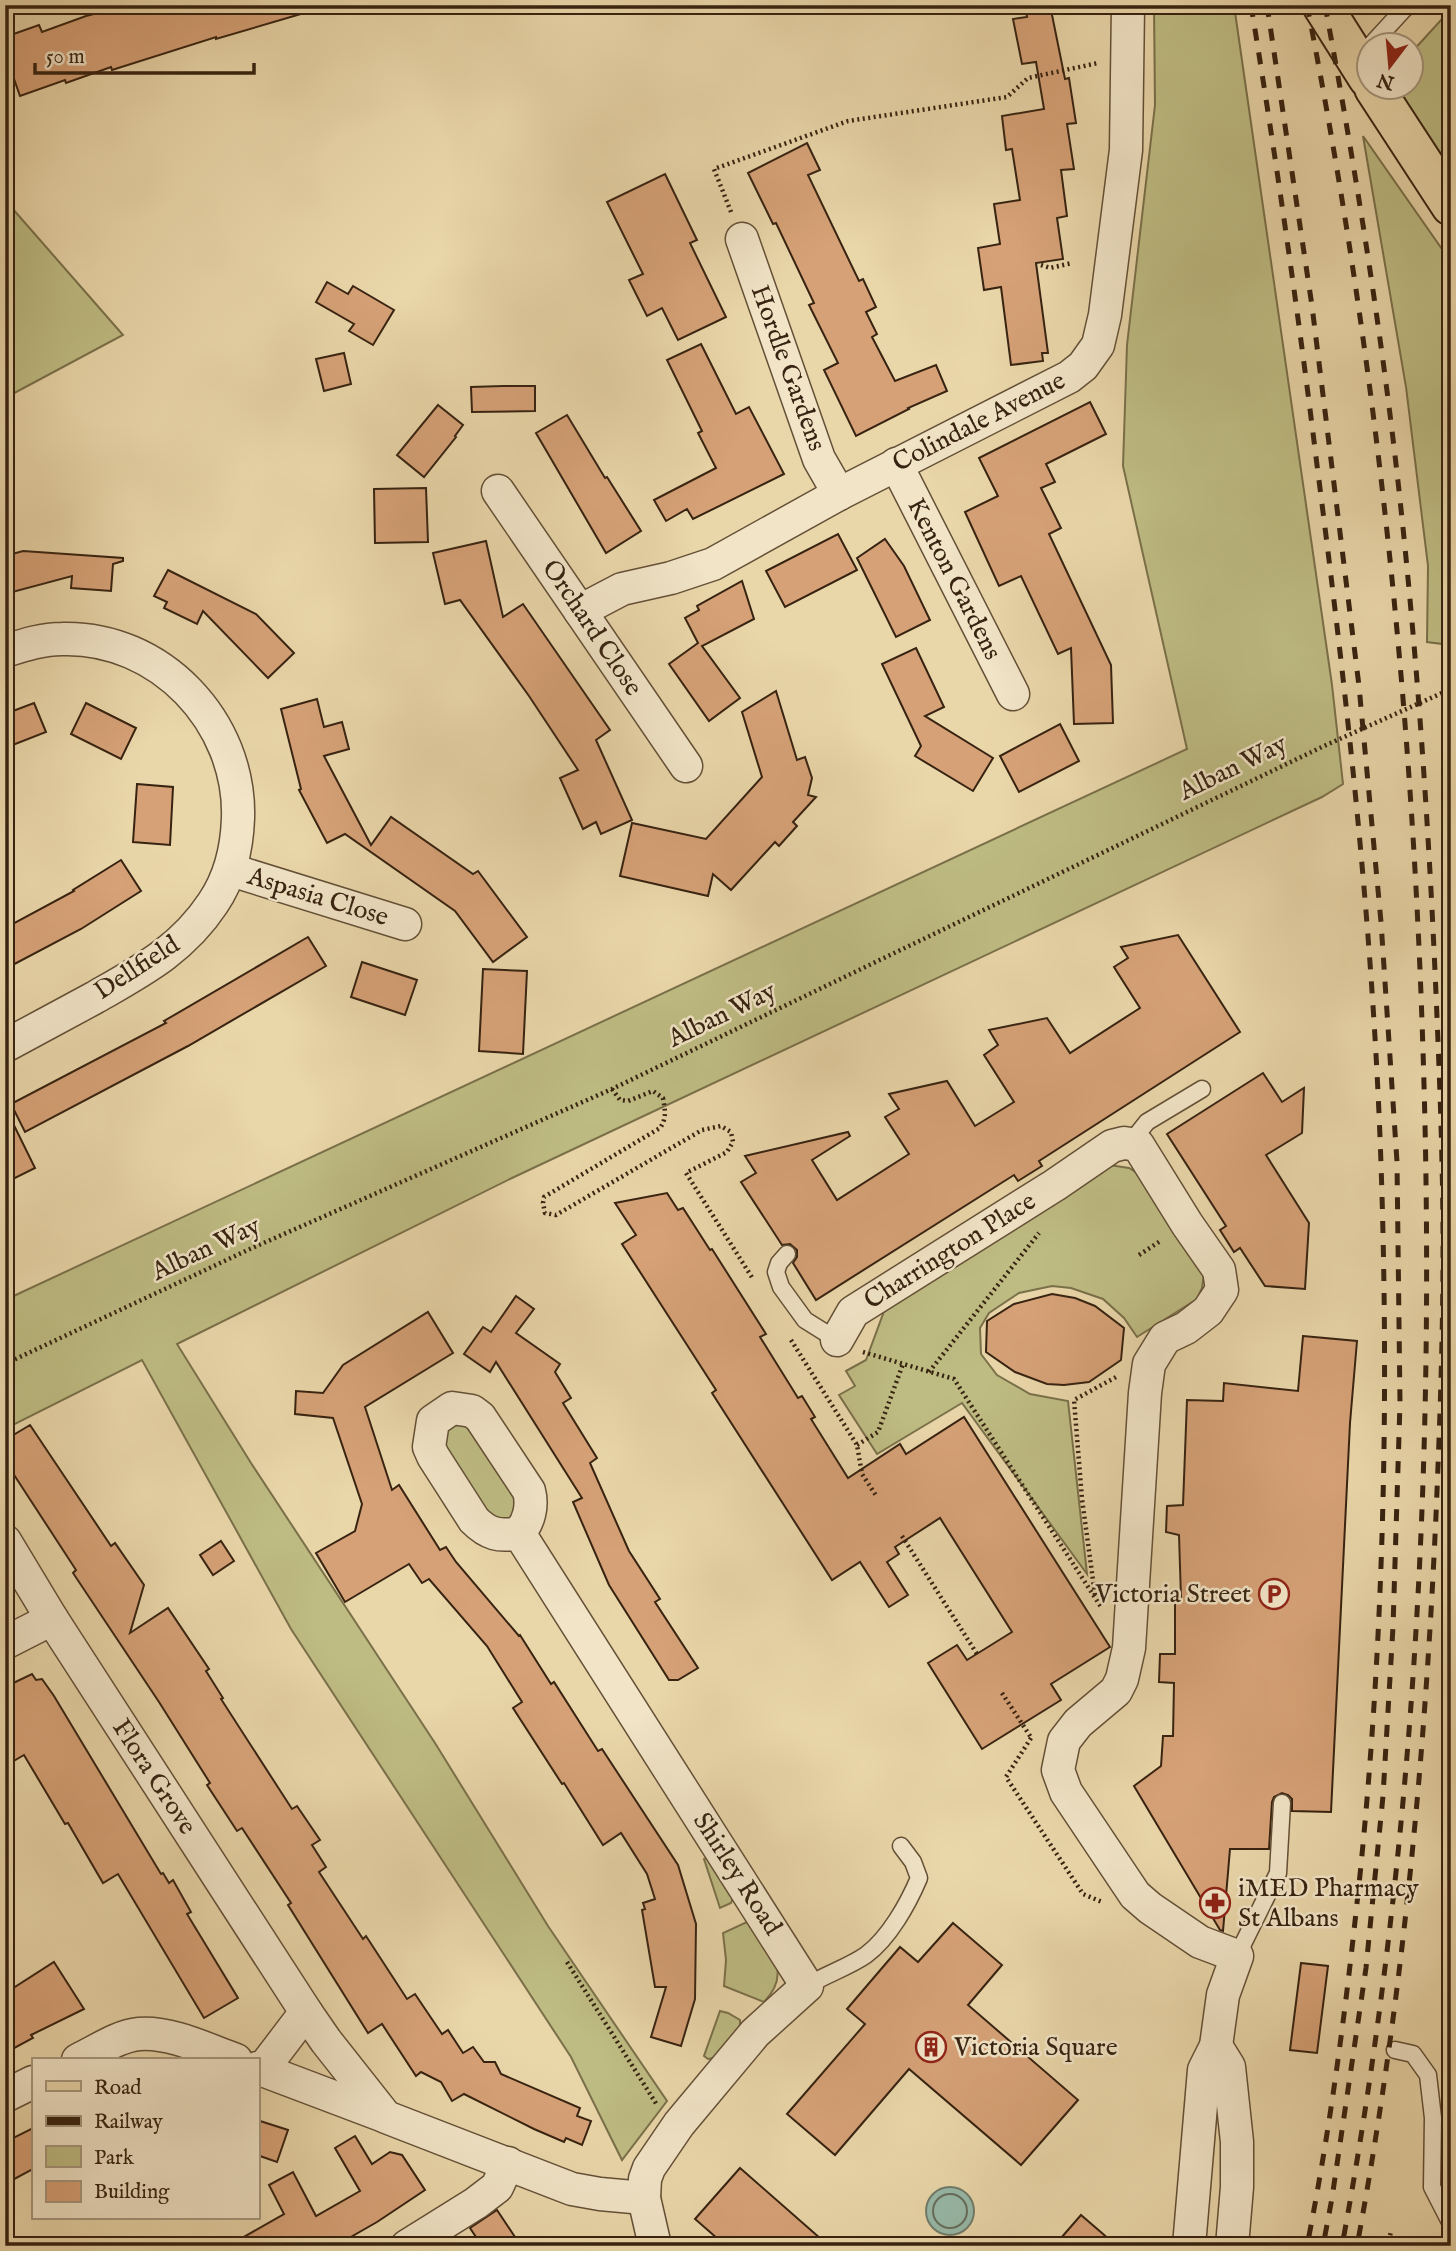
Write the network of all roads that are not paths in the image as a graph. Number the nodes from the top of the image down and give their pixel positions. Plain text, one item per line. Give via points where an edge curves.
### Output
1 (1128, 5) edge
2 (1322, 5) edge
3 (1406, 6) edge
4 (1389, 32) edge
5 (1354, 47) edge
6 (1389, 102) edge
7 (1451, 206) edge
8 (742, 239) road end
9 (896, 464) junction
10 (498, 491) dead end
11 (839, 494) junction
12 (580, 611) junction
13 (5, 652) edge
14 (1013, 694) dead end
15 (686, 766) dead end
16 (231, 870) junction
17 (405, 924) dead end
18 (5, 1046) edge
19 (1202, 1089) dead end
20 (1138, 1145) junction
21 (787, 1254) dead end
22 (837, 1340) joint
23 (519, 1533) dead end
24 (5, 1541) edge
25 (52, 1619) junction
26 (5, 1643) edge
27 (1282, 1803) dead end
28 (901, 1846) dead end
29 (1237, 1956) junction
30 (807, 1986) junction
31 (306, 2012) junction
32 (1216, 2046) junction
33 (1395, 2050) dead end
34 (82, 2058) edge
35 (229, 2058) edge
36 (259, 2059) edge
37 (259, 2069) edge
38 (32, 2082) edge
39 (5, 2096) edge
40 (386, 2117) junction
41 (508, 2163) junction
42 (644, 2198) junction
43 (1451, 2224) edge
44 (407, 2246) edge
45 (655, 2246) edge
46 (1189, 2246) edge
47 (1232, 2246) edge

1 - 9 street, Colindale Avenue via 1126,150 1098,345 1069,377
2 - 5 main road
3 - 4 lane
6 - 7 main road
8 - 11 street, Hordle Gardens via 819,458
9 - 11 street, Colindale Avenue
9 - 14 street, Kenton Gardens
10 - 12 street, Orchard Close
11 - 12 street, Colindale Avenue via 713,564 622,589
12 - 15 street, Orchard Close
13 - 16 street, Dellfield via 62,639 100,642 142,657 177,680 208,714 229,754 239,800
16 - 17 street, Aspasia Close
16 - 18 street, Dellfield via 191,933 153,964
19 - 20 lane via 1147,1122 1139,1132
20 - 22 street, Charrington Place via 1112,1146 853,1312
20 - 29 street via 1219,1270 1222,1290 1208,1311 1165,1339 1149,1364 1129,1648 1116,1691 1063,1741 1058,1770 1066,1792 1135,1895 1200,1942
21 - 22 lane via 776,1272 781,1287 805,1320
23 - 30 street, Shirley Road
24 - 25 street, Flora Grove
25 - 26 street
25 - 31 street, Flora Grove
27 - 29 lane via 1278,1873
28 - 30 lane via 919,1878 905,1909 867,1954
29 - 32 street via 1223,1995
30 - 42 street via 755,2033 679,2124 649,2168
31 - 36 street
31 - 40 street, Flora Grove
32 - 46 street via 1204,2070
32 - 47 street via 1229,2067 1237,2142
33 - 43 lane via 1413,2054 1427,2075 1433,2118 1432,2186
34 - 35 street via 124,2037 155,2034
37 - 40 street
38 - 39 street
40 - 41 street
41 - 42 street via 572,2189
41 - 44 street via 497,2187
42 - 45 street

